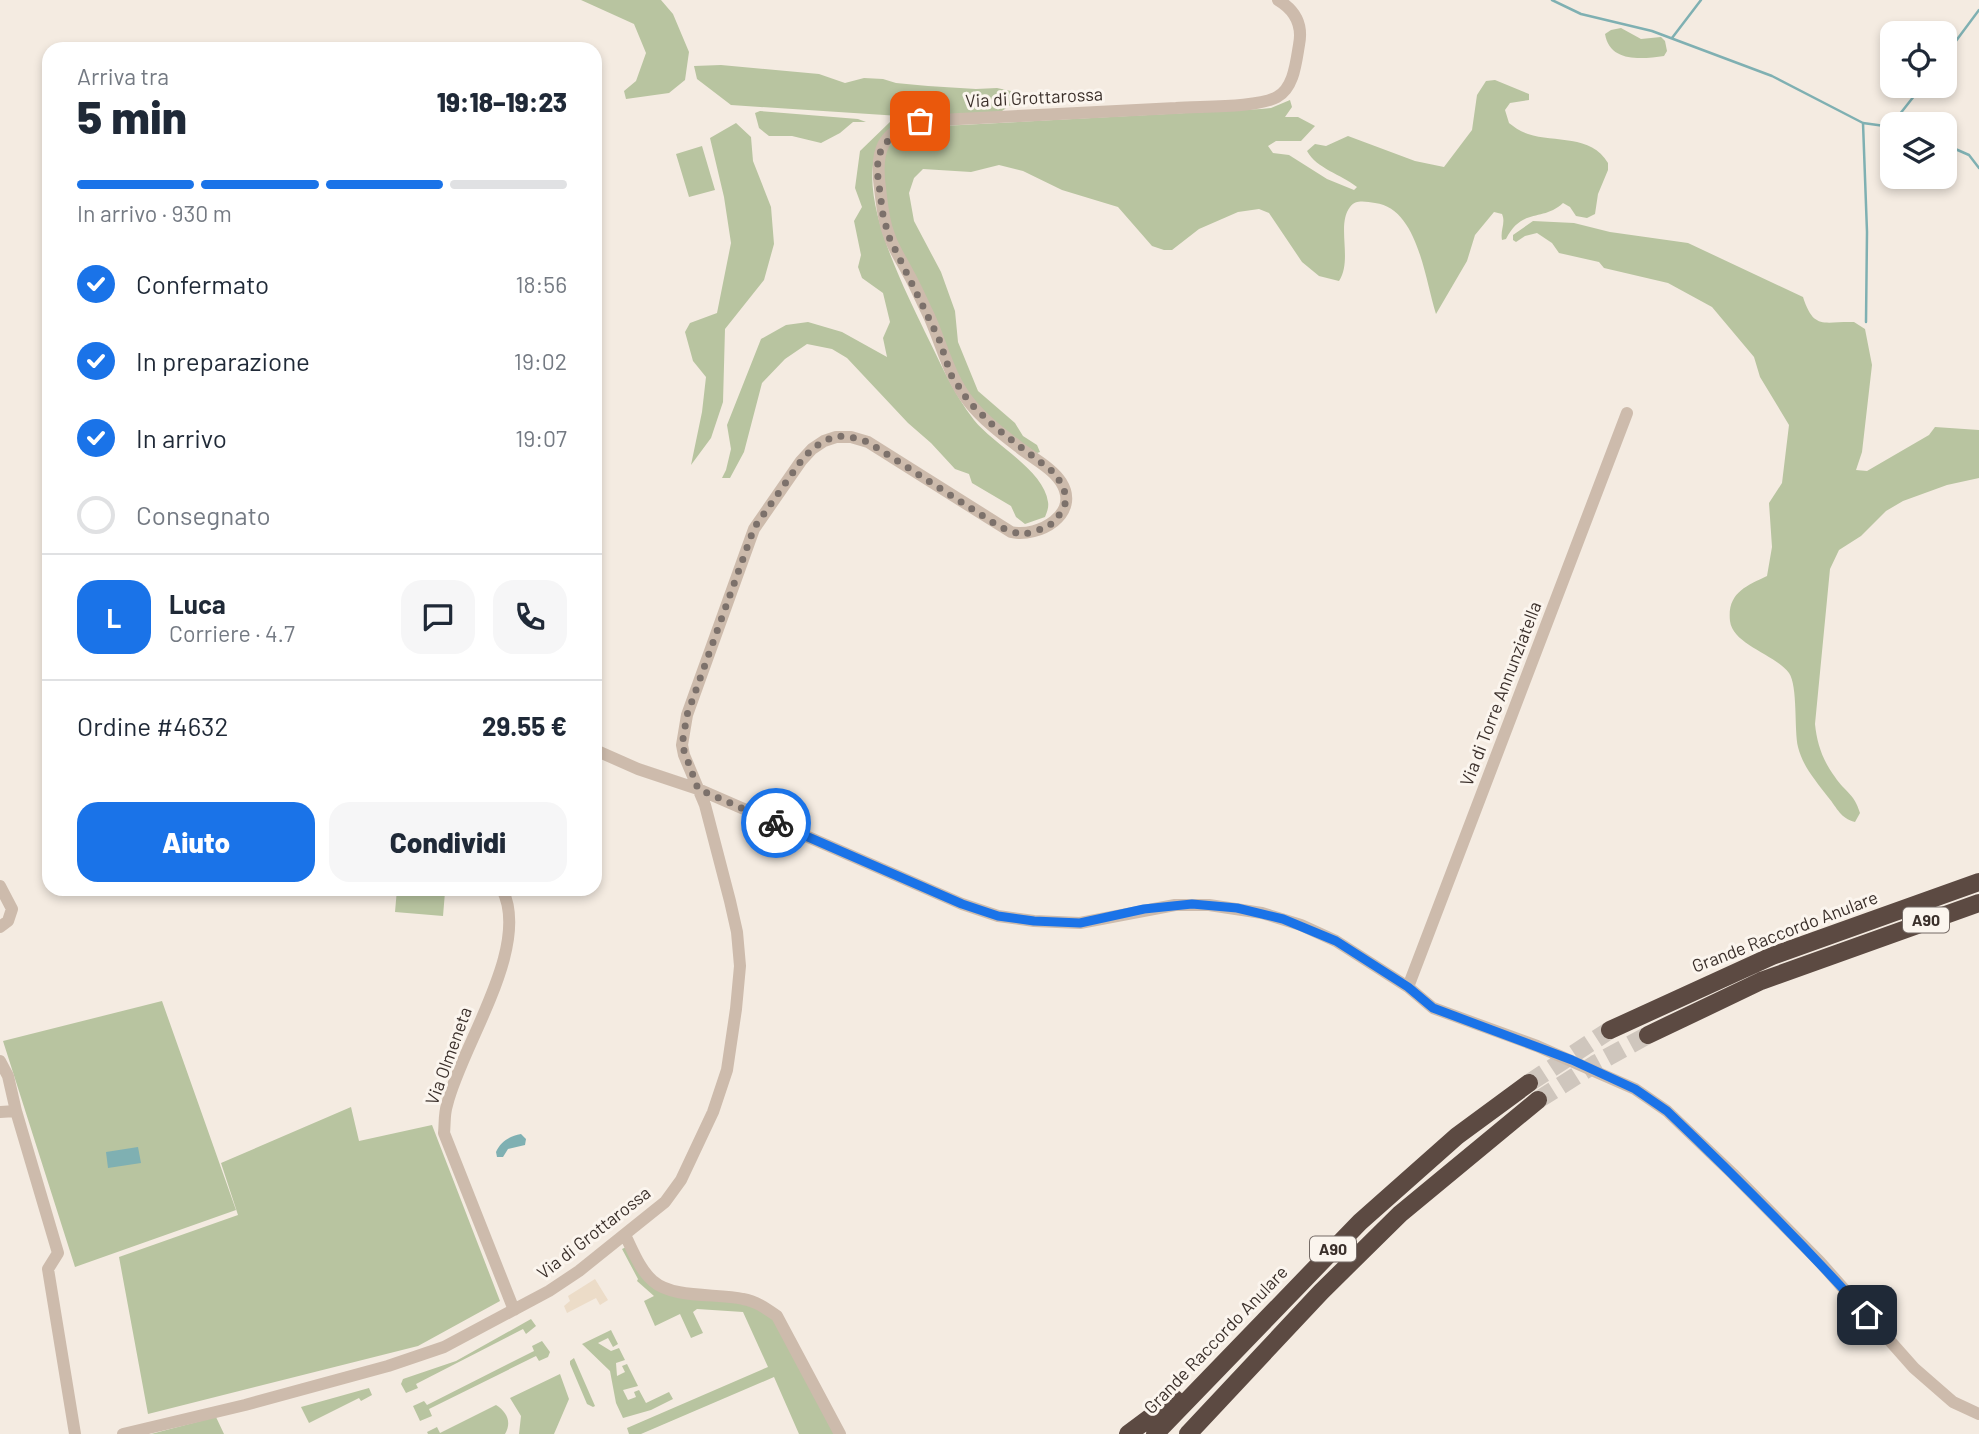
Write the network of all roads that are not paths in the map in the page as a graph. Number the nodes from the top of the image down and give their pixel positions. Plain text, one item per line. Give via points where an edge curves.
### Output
1 (1278, 0) edge
2 (1628, 413) dead end
3 (602, 753) edge
4 (698, 789) junction
5 (1979, 882) edge
6 (0, 886) edge
7 (506, 896) edge
8 (1979, 903) edge
9 (0, 927) edge
10 (1408, 987) junction
11 (1610, 1030) tunnel mouth
12 (1648, 1035) tunnel mouth
13 (0, 1061) edge
14 (1529, 1083) tunnel mouth
15 (1538, 1101) tunnel mouth
16 (16, 1111) junction
17 (0, 1112) edge
18 (625, 1235) junction
19 (514, 1310) junction
20 (1235, 1351) junction
21 (1979, 1414) edge
22 (75, 1434) edge
23 (123, 1434) edge
24 (840, 1434) edge
25 (1128, 1434) edge
26 (1155, 1434) edge
27 (1188, 1434) edge

1 - 4 street, Via di Grottarossa via 1294,14 1300,34 1290,83 1274,98 1213,106 920,121 889,137 879,154 877,170 883,215 951,375 969,402 996,428 1052,471 1062,484 1065,504 1048,527 1022,535 1000,527 868,442 836,436 812,449 754,528 687,715 682,745
2 - 10 street, Via di Torre Annunziatella
3 - 4 street
4 - 10 street via 998,916 1080,923 1175,905 1237,908 1283,919 1336,941
4 - 18 street, Via di Grottarossa via 739,947 727,1070 681,1180 664,1202
5 - 11 highway, Grande Raccordo Anulare / A90 via 1772,956
6 - 9 street via 12,909 8,922
7 - 19 street, Via Olmeneta via 511,918 508,945 446,1107 444,1133
8 - 12 highway, A90 via 1761,981
10 - 21 street via 1433,1008 1572,1060 1635,1089 1667,1111 1820,1262 1914,1368 1953,1402
13 - 16 street
14 - 20 highway, Grande Raccordo Anulare / A90 via 1457,1136 1360,1222
15 - 27 highway, A90 via 1400,1214
16 - 17 street
16 - 22 street via 58,1254 48,1269
18 - 19 street, Via di Grottarossa via 579,1271
18 - 24 street via 641,1266 659,1285 744,1299 777,1316
19 - 23 street, Via di Grottarossa via 444,1347 405,1361
20 - 25 highway
20 - 26 highway, Grande Raccordo Anulare / A90

